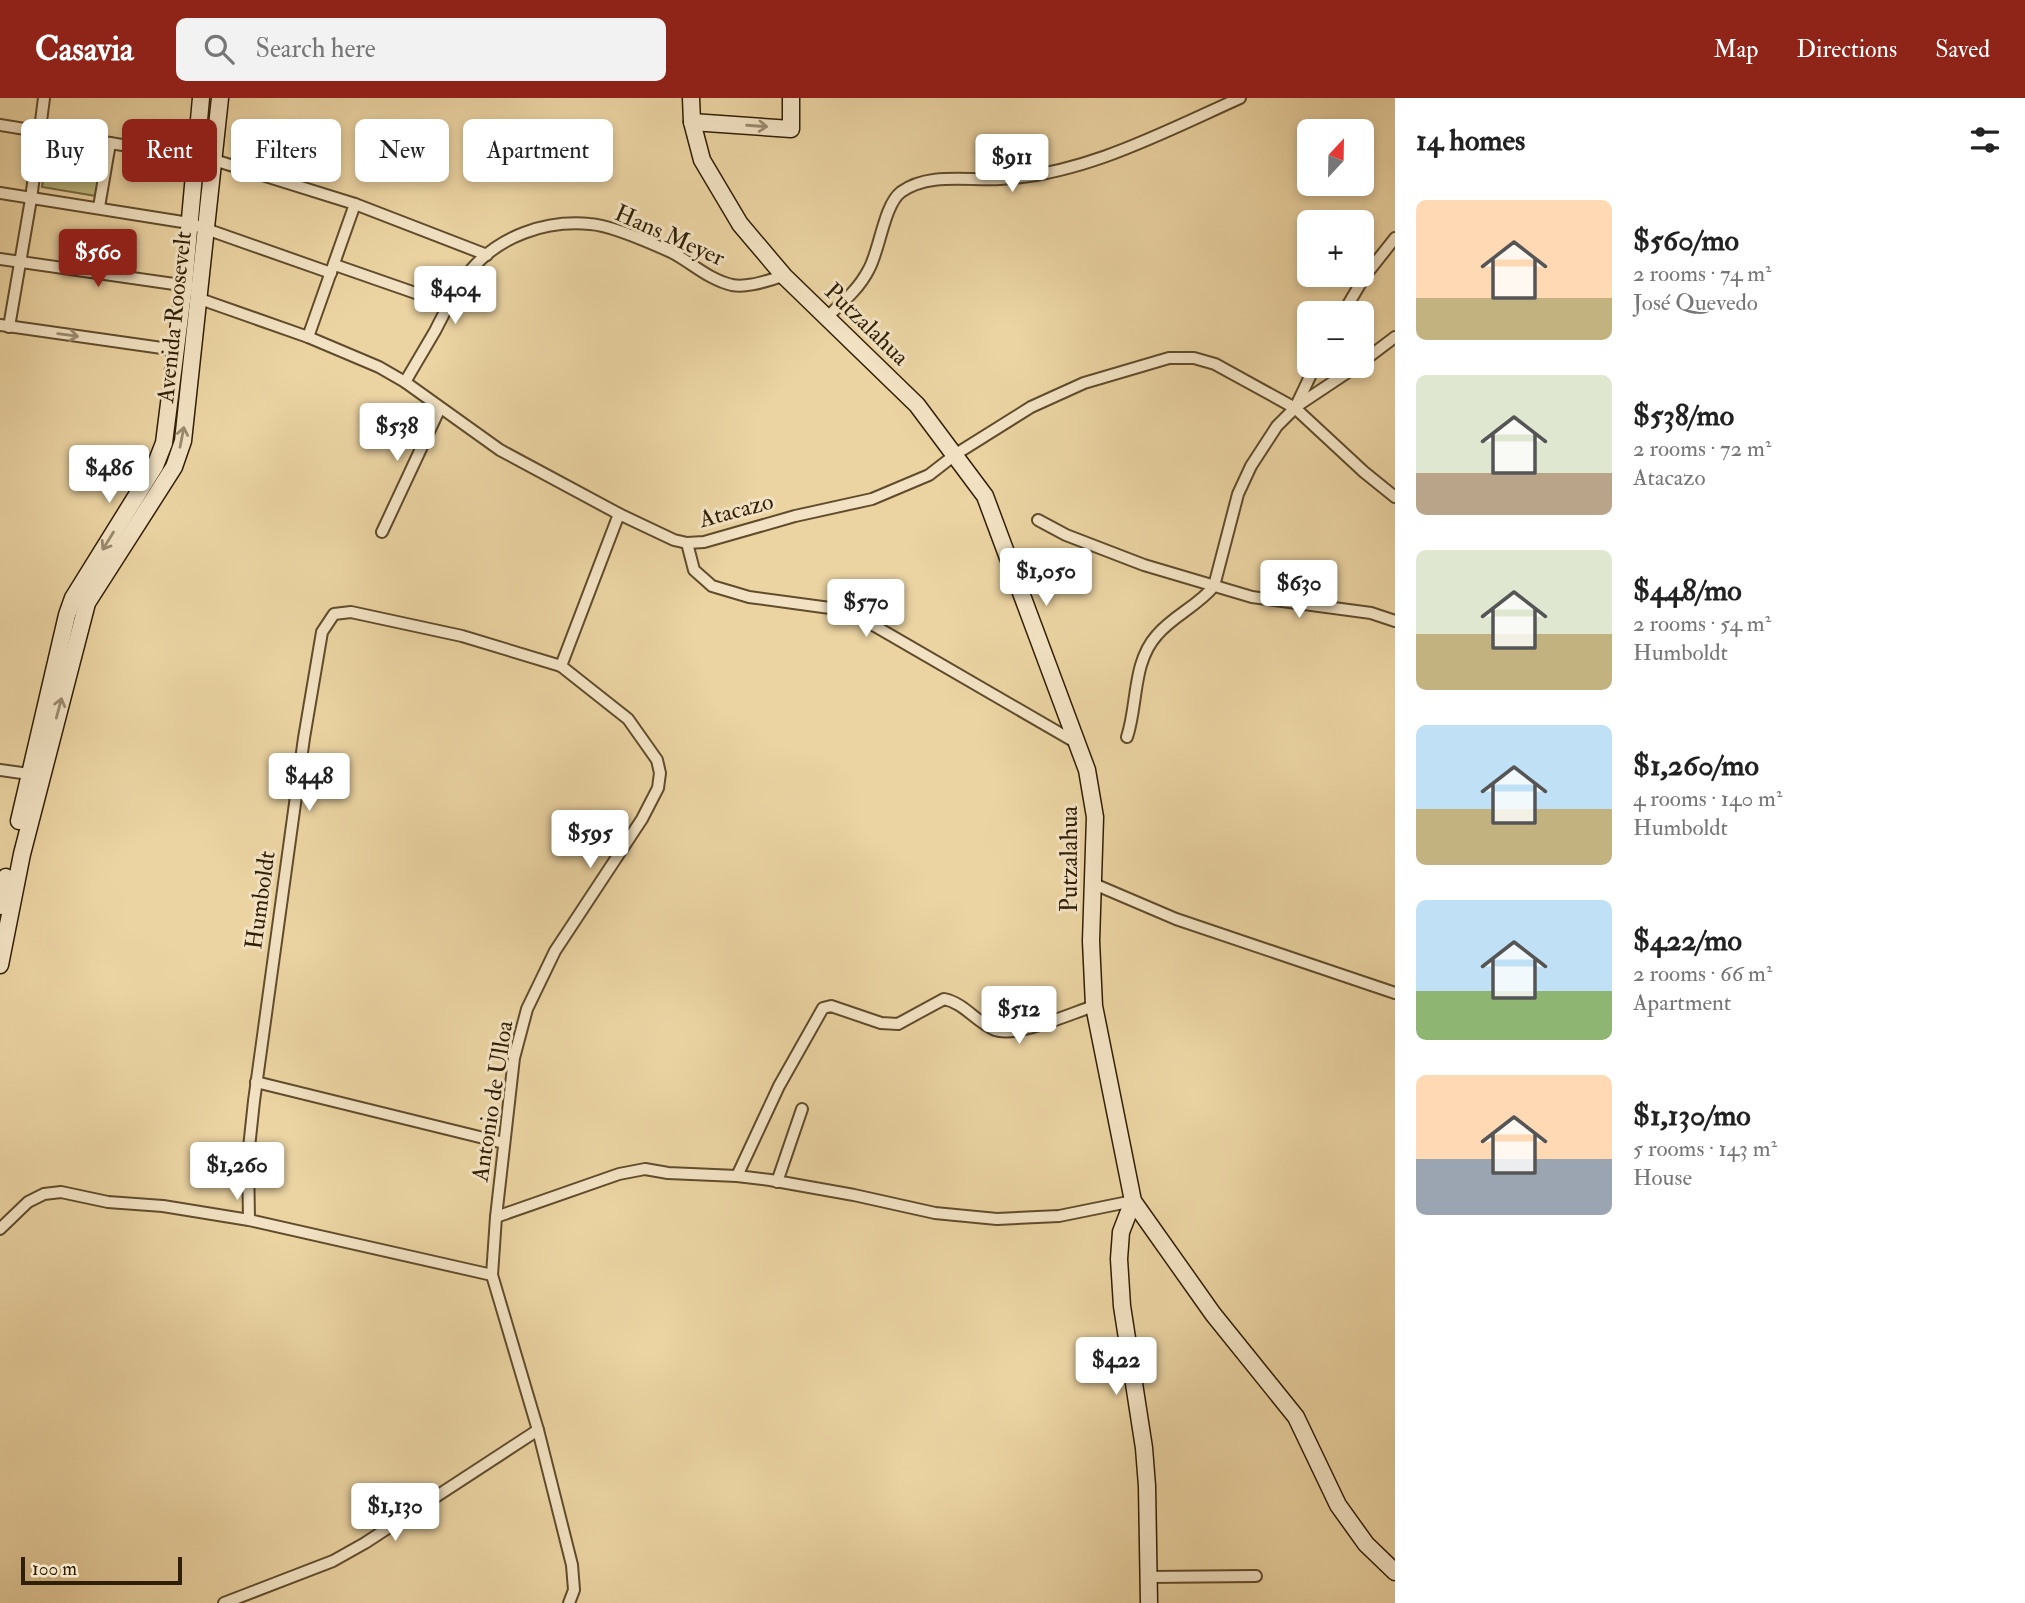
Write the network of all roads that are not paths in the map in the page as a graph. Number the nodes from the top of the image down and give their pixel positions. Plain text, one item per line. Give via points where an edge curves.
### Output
1 (44, 98) edge
2 (201, 98) edge
3 (220, 98) edge
4 (691, 98) edge
5 (791, 98) edge
6 (1240, 98) edge
7 (41, 119) edge
8 (199, 119) edge
9 (692, 122) junction
10 (0, 125) edge
11 (21, 128) edge
12 (217, 135) edge
13 (110, 143) joint
14 (122, 145) edge
15 (217, 161) edge
16 (33, 182) edge
17 (193, 182) edge
18 (212, 182) edge
19 (0, 193) edge
20 (31, 199) junction
21 (355, 204) junction
22 (99, 207) junction
23 (189, 223) junction
24 (206, 229) junction
25 (1395, 238) edge
26 (487, 256) junction
27 (0, 259) edge
28 (18, 262) junction
29 (333, 269) junction
30 (785, 276) junction
31 (184, 285) junction
32 (200, 293) junction
33 (1350, 301) edge
34 (447, 304) junction
35 (827, 317) junction
36 (4, 326) edge
37 (308, 337) junction
38 (1395, 337) edge
39 (176, 350) junction
40 (1374, 353) edge
41 (1309, 378) edge
42 (1339, 378) edge
43 (405, 382) junction
44 (440, 408) junction
45 (1295, 408) junction
46 (956, 454) junction
47 (1395, 497) edge
48 (619, 514) junction
49 (1038, 520) dead end
50 (382, 531) dead end
51 (687, 543) junction
52 (1214, 586) junction
53 (1395, 621) edge
54 (561, 666) junction
55 (1127, 737) dead end
56 (1075, 742) junction
57 (0, 770) edge
58 (29, 774) junction
59 (1094, 884) junction
60 (0, 906) edge
61 (0, 965) edge
62 (1395, 993) edge
63 (1094, 1006) junction
64 (256, 1082) junction
65 (802, 1109) dead end
66 (505, 1143) junction
67 (737, 1176) junction
68 (777, 1182) junction
69 (1133, 1201) junction
70 (496, 1217) junction
71 (249, 1220) junction
72 (0, 1229) edge
73 (492, 1275) junction
74 (538, 1430) junction
75 (1395, 1572) edge
76 (1256, 1576) dead end
77 (1149, 1577) junction
78 (224, 1603) edge
79 (569, 1603) edge
80 (1149, 1603) edge

1 - 7 street
2 - 8 street, Avenida Roosevelt
3 - 12 street, Avenida Roosevelt
4 - 9 street, Putzalahua
9 -> 5 street via 791,129
6 - 35 street via 1079,165 1032,176 929,180 914,185 899,193 864,278
9 - 30 street, Putzalahua via 702,160 740,224
10 - 11 street
13 - 14 street
13 - 22 street
15 - 21 street
16 - 20 street
17 - 23 street, Avenida Roosevelt
18 - 24 street, Avenida Roosevelt
19 - 20 street
20 - 22 street
20 - 28 street
21 - 26 street
21 - 29 street
22 - 23 street
23 - 24 street
23 - 31 street, Avenida Roosevelt
24 - 29 street
24 - 32 street, Avenida Roosevelt
25 - 33 street
26 - 30 street, Hans Meyer via 521,232 591,223 672,253 733,285
26 - 34 street, Hans Meyer
27 - 28 street, Atacazo
28 - 31 street, Atacazo
28 - 36 street
29 - 34 street
29 - 37 street
30 - 35 street, Putzalahua
31 - 32 street, Atacazo
31 - 39 street, Avenida Roosevelt
32 - 37 street, Atacazo
61 -> 32 street, Avenida Roosevelt via 22,854 87,603 174,467 183,441
34 - 43 street, Hans Meyer
35 - 46 street, Putzalahua via 917,405
36 -> 39 street
37 - 43 street, Atacazo
38 - 40 street
39 -> 58 street, Avenida Roosevelt via 164,443 155,466 73,598
41 - 45 street
42 - 45 street
43 - 44 street, Atacazo
44 - 48 street, Atacazo via 500,450
44 - 50 street
45 - 46 street, Atacazo via 1215,364 1169,358 1084,383 1031,407
45 - 47 street, Atacazo
45 - 52 street via 1278,426 1242,484
46 - 51 street, Atacazo via 929,475 872,499
46 - 56 street, Putzalahua via 985,496
48 - 51 street, Atacazo
48 - 54 street
49 - 52 street via 1111,553
51 - 56 street via 694,570 712,586 861,618
52 - 53 street via 1252,597 1371,613
52 - 55 street via 1154,638 1139,676
54 - 64 street, Humboldt via 462,636 351,612 334,614 322,632 304,738
54 - 66 street, Antonio de Ulloa via 628,719 657,760 660,773 658,788 642,819 555,951 527,1009 514,1059
56 - 59 street, Putzalahua via 1087,770 1095,817
57 - 58 street
58 - 60 street, Avenida Roosevelt
59 - 62 street via 1176,919
59 - 63 street, Putzalahua
63 - 67 street via 1009,1032 995,1030 944,999 898,1024 831,1006 823,1008 779,1086
63 - 69 street, Putzalahua
64 - 66 street
64 - 71 street, Humboldt via 248,1157
65 - 68 street
66 - 70 street, Antonio de Ulloa
67 - 68 street
67 - 70 street via 645,1169
68 - 69 street via 935,1213 997,1219 1059,1216
69 - 75 street, Putzalahua via 1213,1314 1296,1417 1338,1505 1366,1544
69 - 77 street via 1121,1232 1119,1258 1144,1448
70 - 73 street, Antonio de Ulloa
71 - 72 street via 61,1192 28,1202
71 - 73 street
73 - 74 street, Antonio de Ulloa
74 - 78 street via 333,1561
74 - 79 street, Antonio de Ulloa via 572,1565 574,1590
76 - 77 street
77 - 80 street

